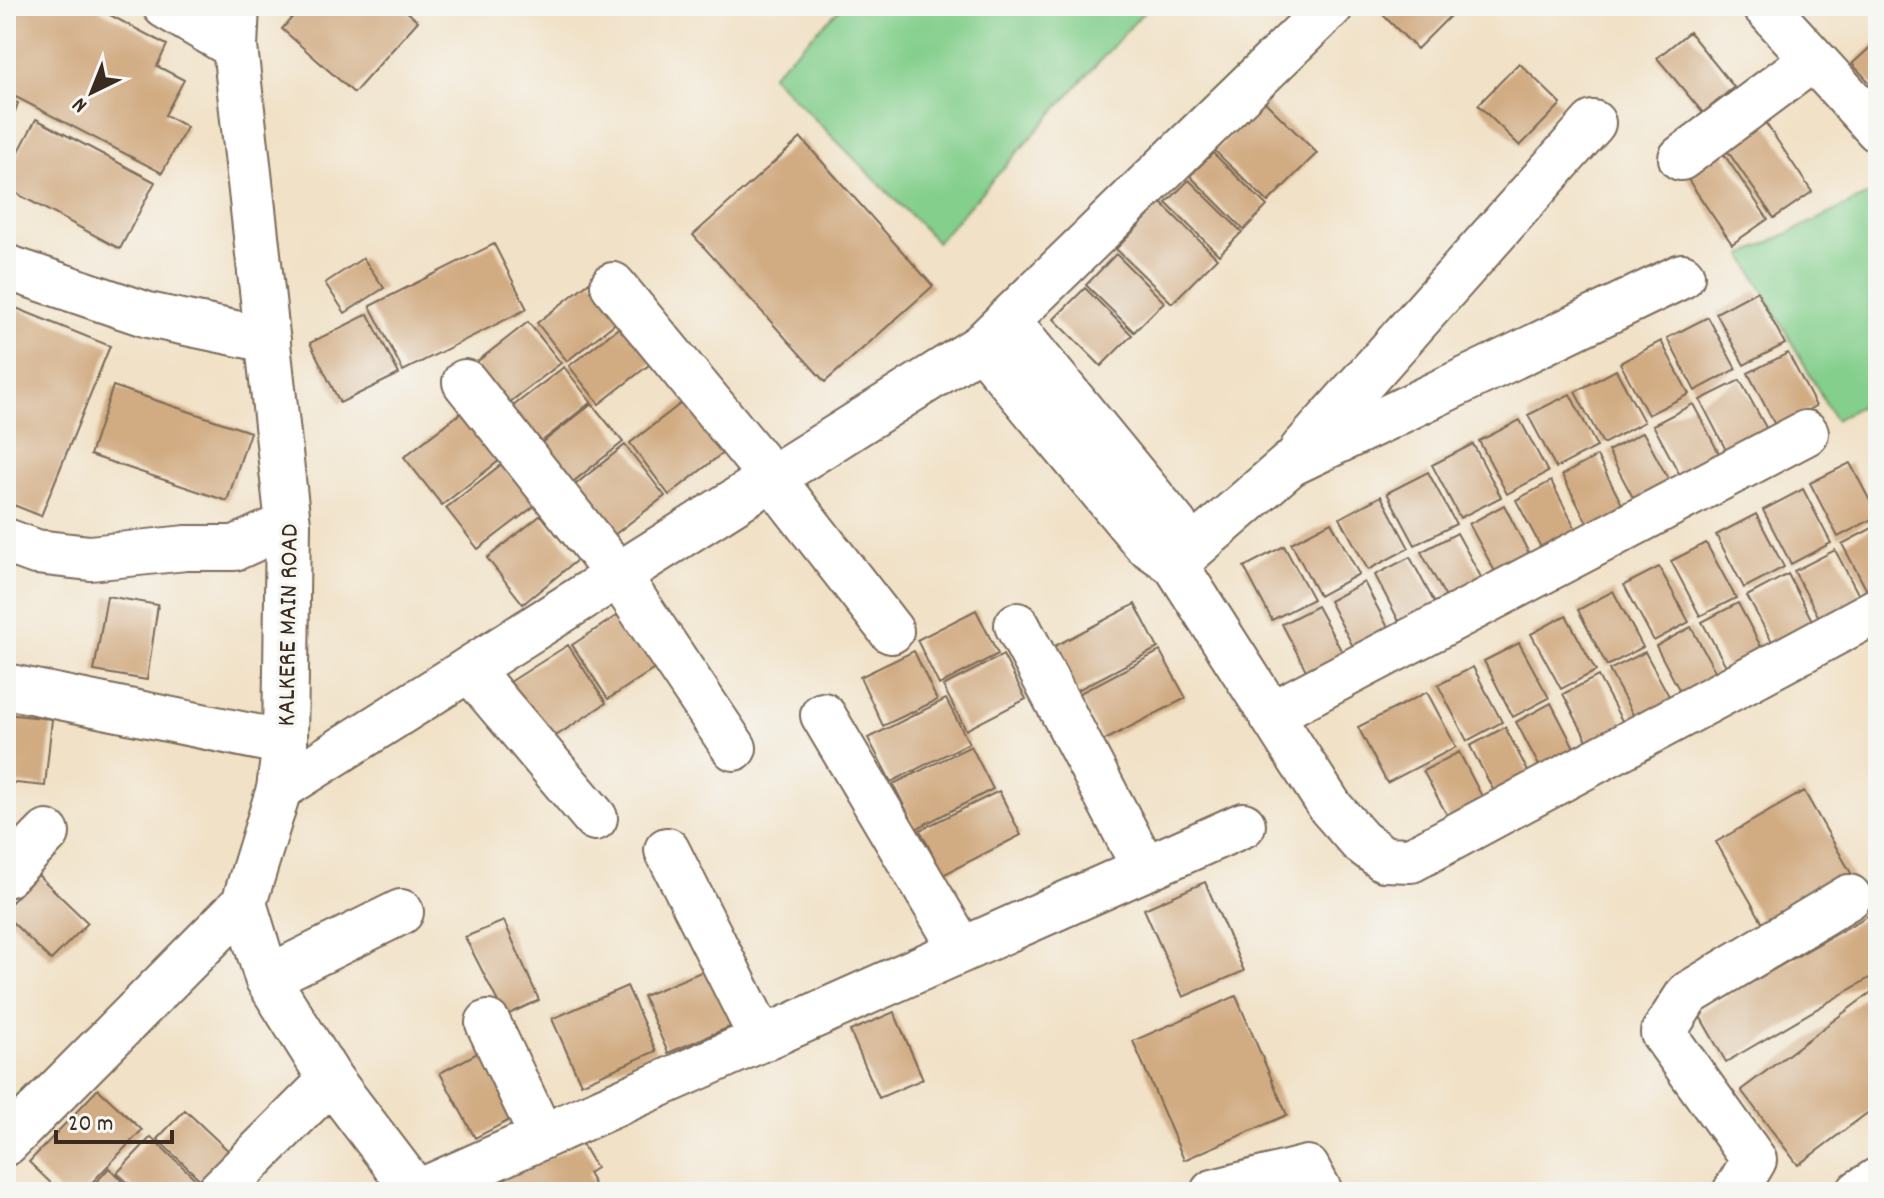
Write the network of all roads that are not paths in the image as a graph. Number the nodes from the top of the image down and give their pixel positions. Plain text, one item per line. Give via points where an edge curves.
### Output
1 (165, 6) edge
2 (1331, 6) edge
3 (1765, 6) edge
4 (236, 26) edge
5 (1813, 59) junction
6 (1593, 123) dead end
7 (1878, 130) edge
8 (1681, 158) dead end
9 (6, 267) edge
10 (1682, 276) dead end
11 (613, 285) dead end
12 (994, 333) junction
13 (268, 340) junction
14 (465, 382) dead end
15 (1806, 433) dead end
16 (1290, 464) junction
17 (772, 478) junction
18 (288, 524) junction
19 (6, 541) edge
20 (1175, 564) junction
21 (618, 575) junction
22 (1878, 610) edge
23 (1017, 625) dead end
24 (891, 631) dead end
25 (469, 669) junction
26 (6, 686) edge
27 (1271, 714) junction
28 (823, 715) dead end
29 (285, 743) junction
30 (734, 748) dead end
31 (279, 789) junction
32 (595, 818) dead end
33 (1243, 825) dead end
34 (47, 833) dead end
35 (667, 850) dead end
36 (1145, 869) junction
37 (6, 875) edge
38 (1849, 897) dead end
39 (244, 903) junction
40 (401, 912) dead end
41 (962, 950) junction
42 (267, 978) junction
43 (488, 1023) dead end
44 (762, 1039) junction
45 (331, 1080) junction
46 (542, 1137) junction
47 (6, 1143) edge
48 (1878, 1180) edge
49 (219, 1192) edge
50 (417, 1192) edge
51 (1213, 1192) edge
52 (1320, 1192) edge
53 (1735, 1192) edge
54 (1859, 1192) edge

1 - 4 street
2 - 12 street
3 - 5 street
4 - 13 street, KALKERE MAIN ROAD
5 - 7 street
5 - 8 street
6 - 16 street
9 - 13 street via 148,315
10 - 16 street
11 - 17 street
12 - 17 street
12 - 20 street via 1175,525
13 - 18 street, KALKERE MAIN ROAD
14 - 21 street
15 - 27 street
16 - 20 street
17 - 21 street
17 - 24 street
18 - 19 street via 235,548 90,558 36,552
18 - 29 street, KALKERE MAIN ROAD
20 - 27 street
21 - 25 street
21 - 30 street
22 - 27 street via 1411,860 1384,859 1360,841 1331,808
23 - 36 street
25 - 31 street
25 - 32 street
26 - 29 street
28 - 41 street
29 - 31 street, KALKERE MAIN ROAD
31 - 39 street, KALKERE MAIN ROAD
33 - 36 street
34 - 37 street
35 - 44 street
36 - 41 street
38 - 53 street via 1688,994 1663,1033 1754,1160
39 - 42 street
39 - 47 street
40 - 42 street
41 - 44 street
42 - 45 street
43 - 46 street
44 - 46 street
45 - 49 street
45 - 50 street
46 - 50 street
48 - 54 street
51 - 52 street via 1307,1168

